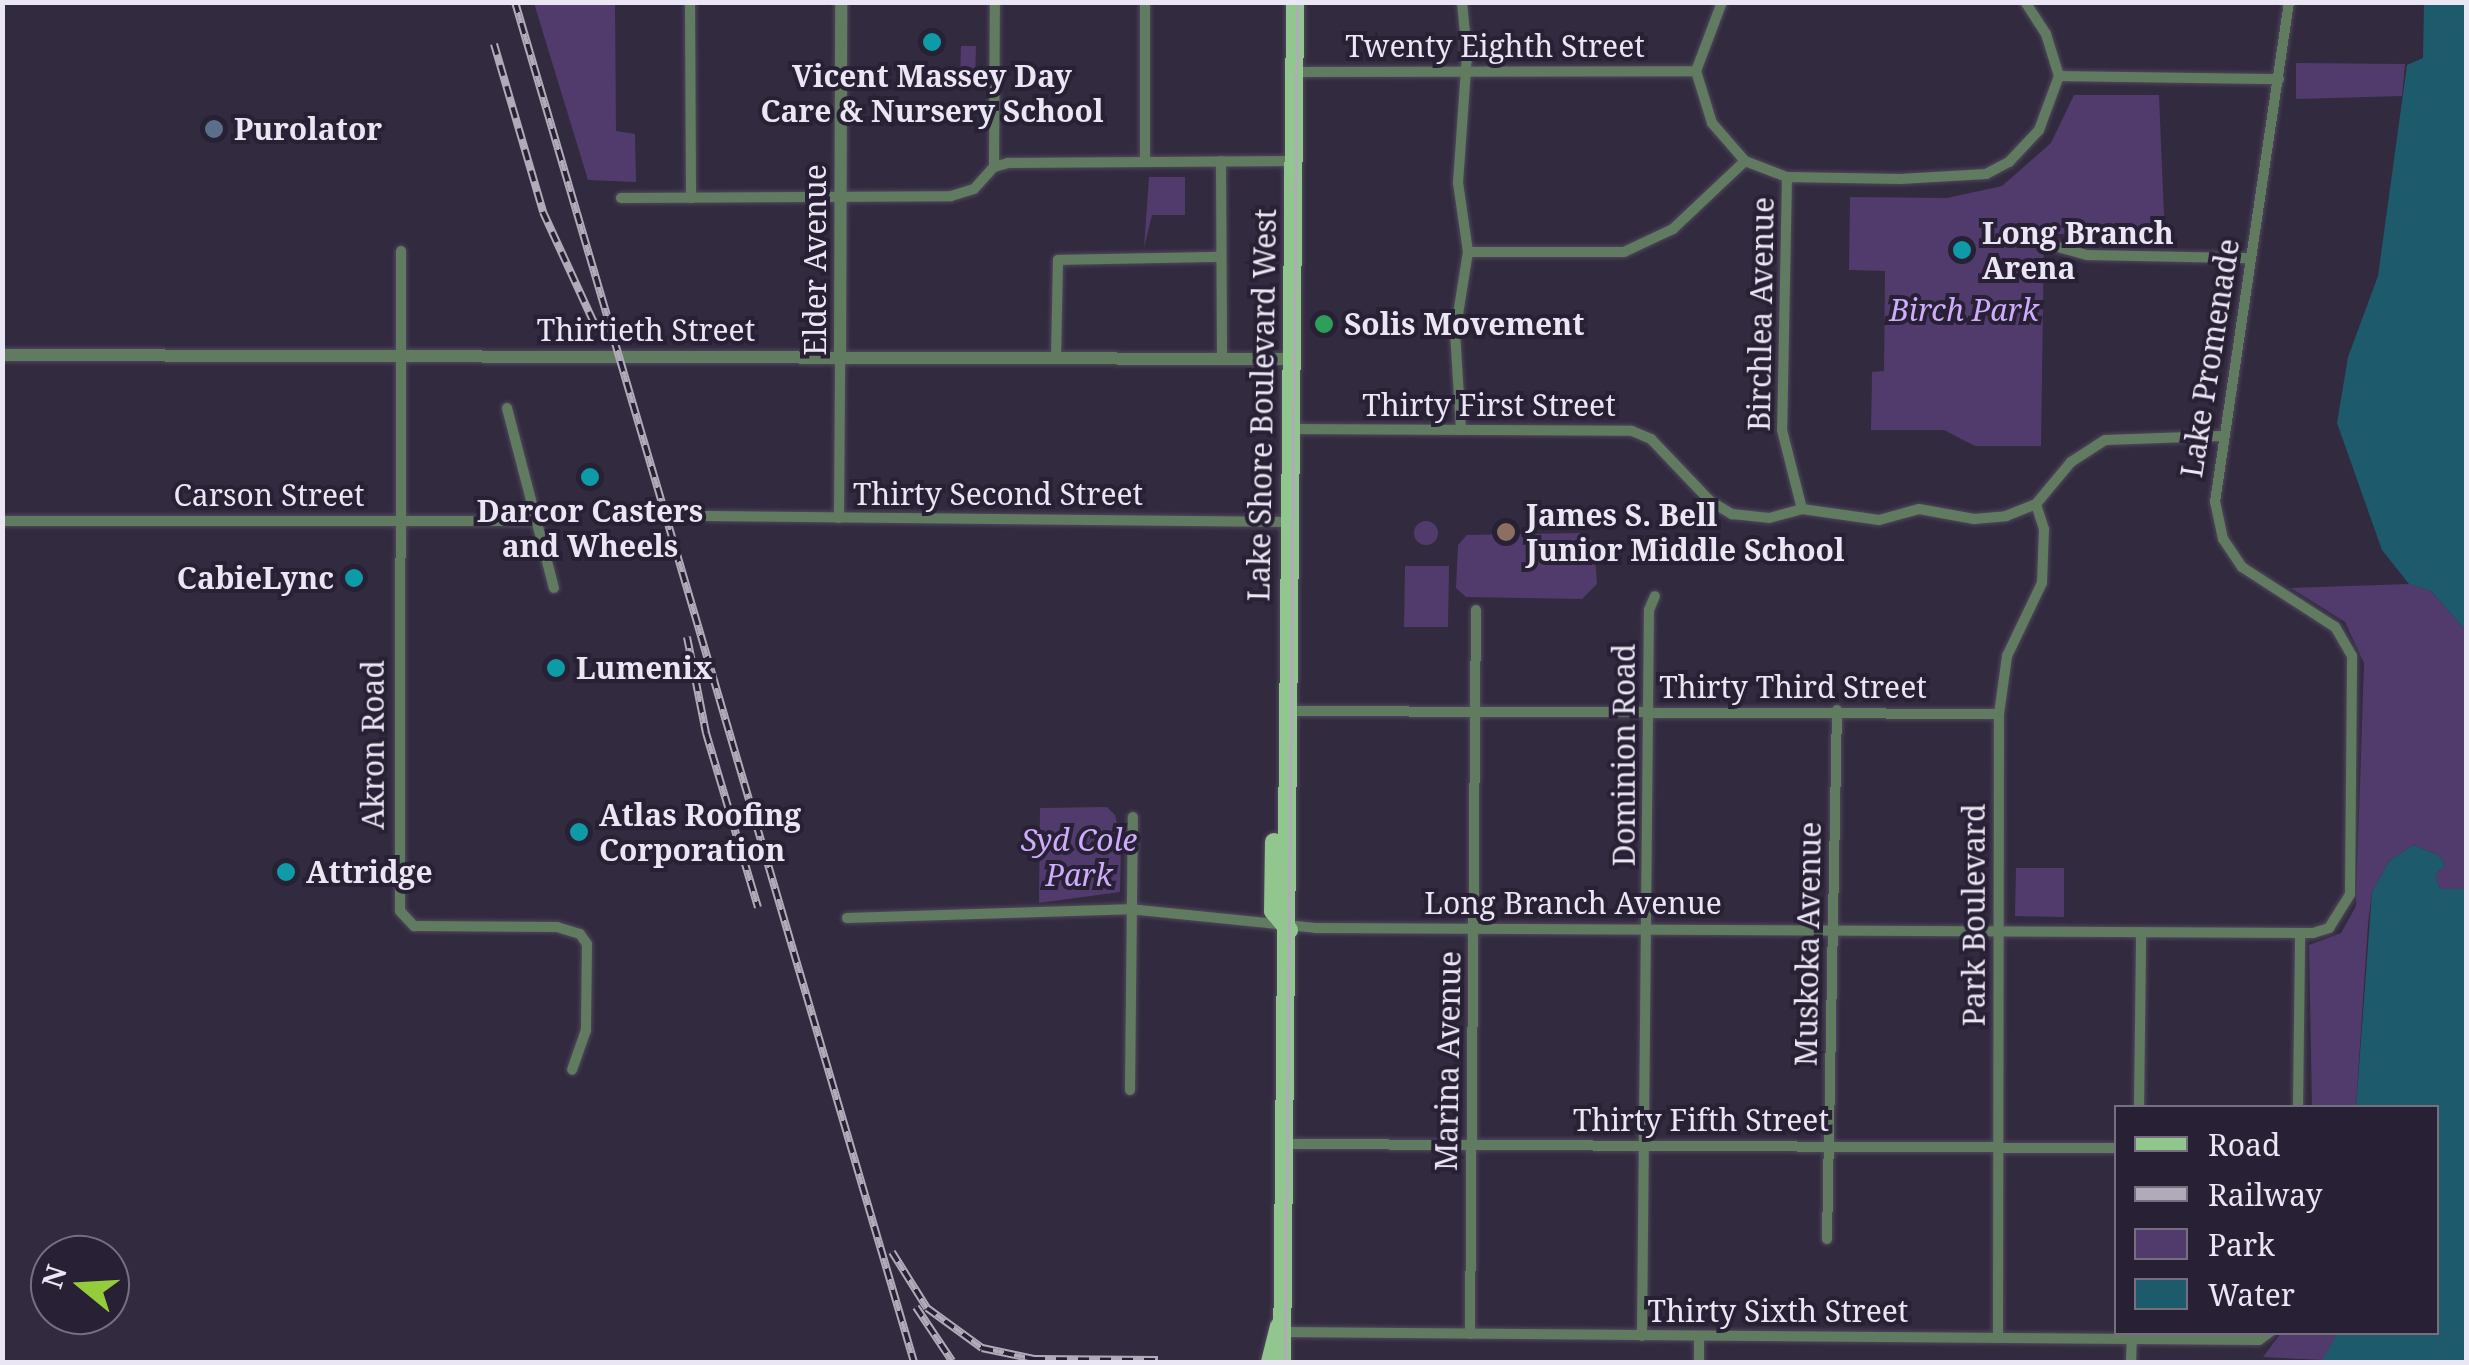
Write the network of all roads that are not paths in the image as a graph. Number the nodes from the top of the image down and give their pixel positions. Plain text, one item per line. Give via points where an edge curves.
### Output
1 (690, 2) edge
2 (841, 2) edge
3 (995, 2) edge
4 (1145, 2) edge
5 (1295, 2) edge
6 (1462, 2) edge
7 (1722, 2) edge
8 (2025, 2) edge
9 (2289, 2) edge
10 (1466, 70) junction
11 (1696, 71) junction
12 (1294, 72) junction
13 (2059, 76) junction
14 (2279, 79) junction
15 (1145, 161) junction
16 (1220, 161) junction
17 (1744, 161) junction
18 (1292, 162) junction
19 (994, 167) junction
20 (1787, 176) junction
21 (621, 198) dead end
22 (690, 198) junction
23 (839, 200) junction
24 (2028, 239) dead end
25 (401, 251) dead end
26 (1468, 252) junction
27 (1220, 256) junction
28 (2250, 258) junction
29 (400, 353) junction
30 (2, 355) edge
31 (1056, 356) junction
32 (840, 357) junction
33 (1222, 358) junction
34 (1290, 359) junction
35 (507, 408) dead end
36 (1289, 429) junction
37 (1460, 430) junction
38 (2220, 436) junction
39 (2036, 504) junction
40 (1802, 509) junction
41 (707, 516) dead end
42 (839, 518) junction
43 (398, 519) junction
44 (536, 521) junction
45 (2, 522) edge
46 (1288, 522) junction
47 (554, 588) dead end
48 (1655, 596) dead end
49 (1476, 610) dead end
50 (1476, 709) junction
51 (1837, 710) junction
52 (1286, 711) junction
53 (1649, 712) junction
54 (1999, 714) junction
55 (1134, 818) dead end
56 (1129, 909) junction
57 (847, 918) dead end
58 (1285, 927) junction
59 (1476, 927) junction
60 (1834, 928) junction
61 (1650, 929) junction
62 (1998, 931) junction
63 (2141, 932) junction
64 (2300, 933) junction
65 (572, 1070) dead end
66 (1130, 1090) dead end
67 (2138, 1105) edge
68 (2298, 1105) edge
69 (1284, 1144) junction
70 (1471, 1144) junction
71 (1646, 1145) junction
72 (1828, 1146) junction
73 (2000, 1146) junction
74 (2114, 1148) edge
75 (1827, 1239) dead end
76 (1283, 1324) junction
77 (1470, 1334) junction
78 (2266, 1335) edge
79 (1642, 1336) junction
80 (1699, 1336) junction
81 (1998, 1337) junction
82 (2132, 1339) junction
83 (1270, 1362) edge
84 (1282, 1362) edge
85 (1699, 1362) edge
86 (2131, 1362) edge

1 - 22 street
2 - 23 street, Elder Avenue
3 - 19 street
4 - 15 street
5 - 12 main road, Lake Shore Boulevard West
6 - 10 street
7 - 11 street
8 - 13 street via 2046,34
9 - 14 street, Lake Promenade
10 - 11 street, Twenty Eighth Street
10 - 12 street, Twenty Eighth Street
10 - 26 street via 1458,183
11 - 17 street via 1712,123
12 - 18 main road, Lake Shore Boulevard West
13 - 14 street
13 - 20 street via 2040,130 2009,162 1986,174
14 - 28 street, Lake Promenade
15 - 16 street
15 - 19 street
16 - 18 street
16 - 27 street
17 - 20 street
17 - 26 street via 1673,229 1635,248
18 - 34 main road, Lake Shore Boulevard West
19 - 23 street via 974,189 951,196
20 - 40 street, Birchlea Avenue via 1782,430
21 - 22 street
22 - 23 street
23 - 32 street, Elder Avenue
24 - 28 street via 2086,255
25 - 29 street, Akron Road
26 - 37 street via 1456,316
27 - 31 street via 1058,260
27 - 33 street
28 - 38 street, Lake Promenade
29 - 30 street, Thirtieth Street
29 - 32 street, Thirtieth Street
29 - 43 street, Akron Road
31 - 32 street, Thirtieth Street
31 - 33 street, Thirtieth Street
32 - 42 street, Elder Avenue
33 - 34 street, Thirtieth Street
34 - 36 main road, Lake Shore Boulevard West
35 - 44 street
36 - 37 street, Thirty First Street
36 - 46 main road, Lake Shore Boulevard West
37 - 40 street, Thirty First Street via 1632,431 1651,438 1710,501 1732,514 1769,518
38 - 39 street via 2105,440 2071,462
38 - 64 street, Lake Promenade via 2215,502 2232,555 2252,576 2335,627 2352,656 2350,894 2335,924
39 - 40 street, Thirty First Street via 1984,519 1930,509 1869,520
39 - 54 street, Park Boulevard via 2044,529 2042,584 2006,656
41 - 42 street, Thirty Second Street
42 - 46 street, Thirty Second Street
43 - 44 street, Carson Street
43 - 45 street, Carson Street
43 - 65 street, Akron Road via 400,911 414,926 557,927 580,934 586,944 586,1030
44 - 47 street
46 - 52 main road, Lake Shore Boulevard West
48 - 53 street, Dominion Road via 1649,610
49 - 50 street, Marina Avenue
50 - 52 street, Thirty Third Street
50 - 53 street, Thirty Third Street
50 - 59 street, Marina Avenue
51 - 53 street, Thirty Third Street
51 - 54 street, Thirty Third Street
51 - 60 street, Muskoka Avenue
52 - 58 main road, Lake Shore Boulevard West via 1286,809 1274,832 1273,898
53 - 61 street, Dominion Road
54 - 62 street, Park Boulevard
55 - 56 street
56 - 57 street, Long Branch Avenue
56 - 58 street, Long Branch Avenue
56 - 66 street
58 - 59 street, Long Branch Avenue
58 - 69 main road, Lake Shore Boulevard West via 1297,940 1297,1022 1284,1056
59 - 61 street, Long Branch Avenue
59 - 70 street, Marina Avenue
60 - 61 street, Long Branch Avenue
60 - 62 street, Long Branch Avenue
60 - 72 street, Muskoka Avenue
61 - 71 street, Dominion Road
62 - 63 street, Long Branch Avenue
62 - 73 street, Park Boulevard
63 - 64 street, Long Branch Avenue
63 - 67 street
64 - 68 street
69 - 70 street, Thirty Fifth Street
69 - 76 main road, Lake Shore Boulevard West
70 - 71 street, Thirty Fifth Street
70 - 77 street, Marina Avenue
71 - 72 street, Thirty Fifth Street
71 - 79 street, Dominion Road
72 - 73 street, Thirty Fifth Street
72 - 75 street, Muskoka Avenue
73 - 74 street, Thirty Fifth Street
73 - 81 street, Park Boulevard
76 - 77 street, Thirty Sixth Street
76 - 83 main road, Lake Shore Boulevard West
76 - 84 main road, Lake Shore Boulevard West
77 - 79 street, Thirty Sixth Street
78 - 82 street, Thirty Sixth Street
79 - 80 street, Thirty Sixth Street
80 - 81 street, Thirty Sixth Street
80 - 85 street
81 - 82 street, Thirty Sixth Street
82 - 86 street

